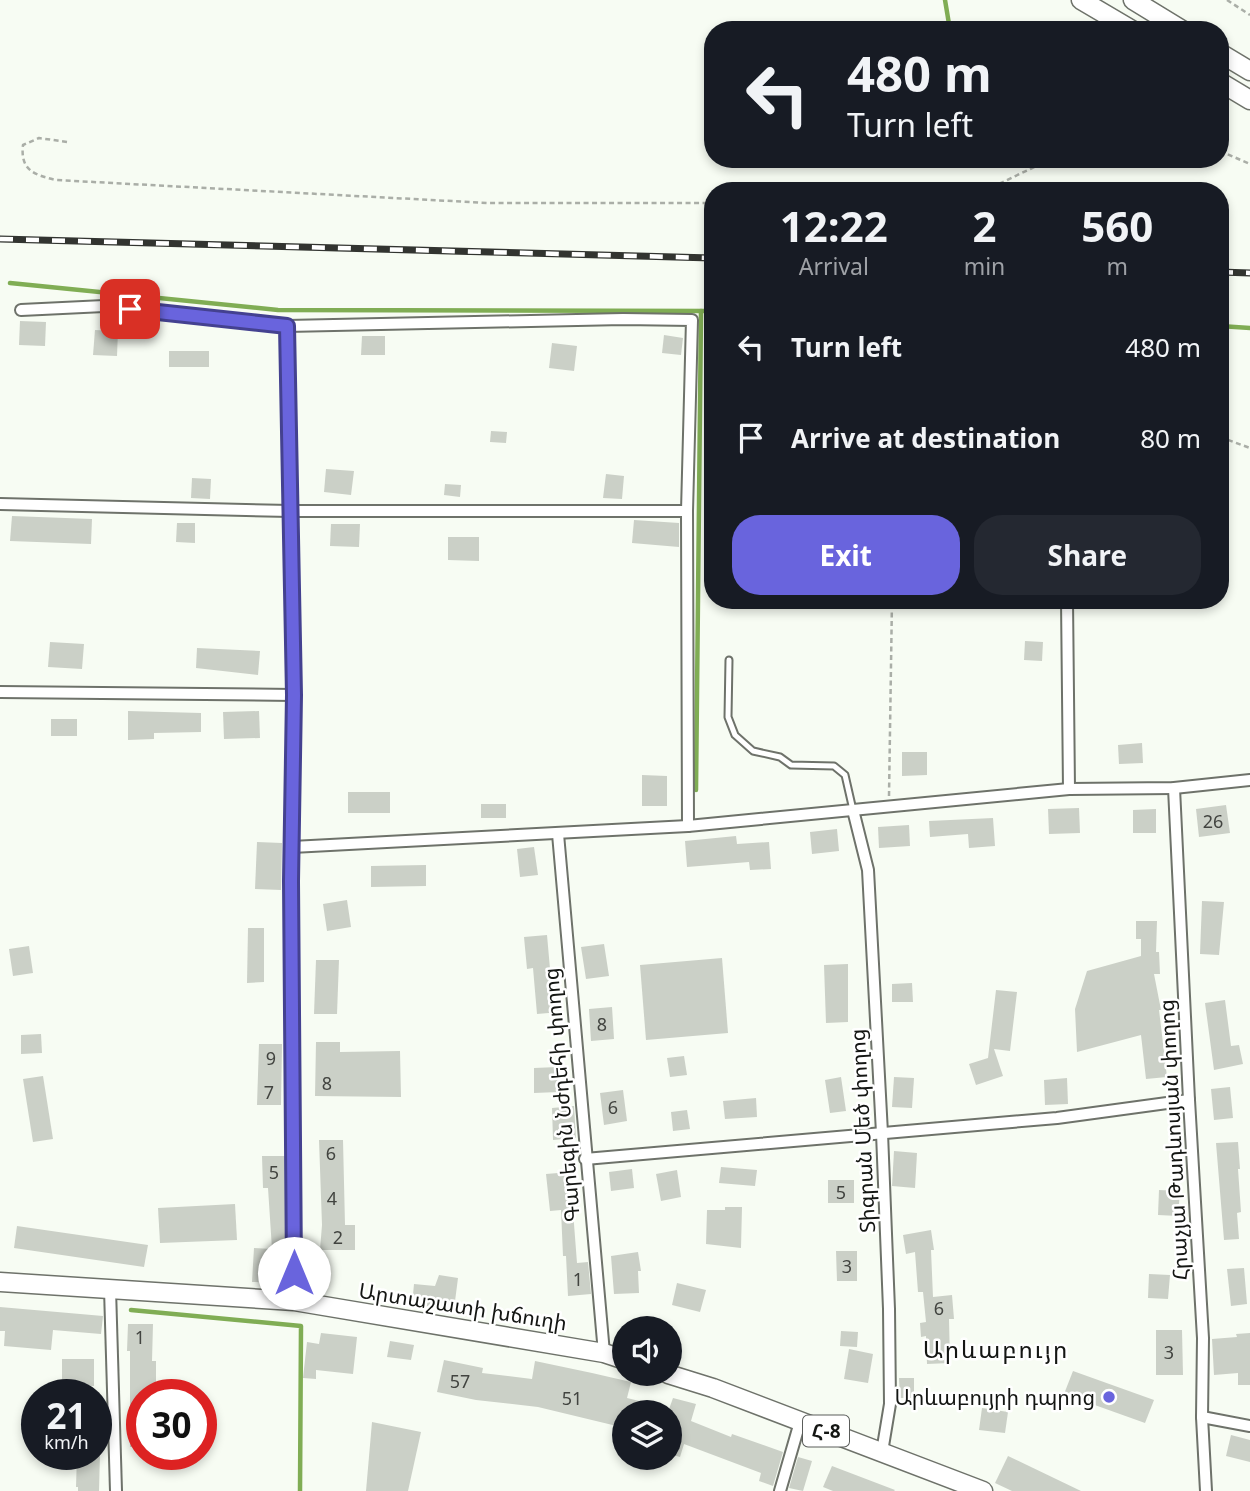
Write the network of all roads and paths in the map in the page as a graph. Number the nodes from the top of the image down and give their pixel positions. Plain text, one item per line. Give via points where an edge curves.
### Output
1 (1081, 0) edge
2 (1133, 0) edge
3 (1227, 0) edge
4 (1250, 15) edge
5 (1117, 21) edge
6 (1167, 21) edge
7 (1229, 58) edge
8 (1250, 71) edge
9 (1229, 87) edge
10 (1250, 100) edge
11 (67, 142) dead end
12 (1229, 155) edge
13 (1250, 164) edge
14 (1032, 168) edge
15 (1003, 182) edge
16 (704, 203) edge
17 (21, 310) dead end
18 (287, 326) junction
19 (1229, 440) edge
20 (1250, 448) edge
21 (0, 504) edge
22 (290, 511) junction
23 (687, 511) junction
24 (892, 609) edge
25 (1067, 609) edge
26 (729, 660) dead end
27 (0, 692) edge
28 (294, 695) junction
29 (1250, 780) edge
30 (1174, 788) junction
31 (1069, 789) junction
32 (890, 806) junction
33 (853, 810) junction
34 (688, 826) junction
35 (558, 834) junction
36 (292, 847) junction
37 (1189, 1100) junction
38 (882, 1133) junction
39 (585, 1159) junction
40 (0, 1282) edge
41 (110, 1289) junction
42 (294, 1301) junction
43 (604, 1353) junction
44 (612, 1356) edge
45 (682, 1379) edge
46 (1202, 1418) junction
47 (800, 1422) junction
48 (1250, 1426) edge
49 (882, 1452) junction
50 (116, 1491) edge
51 (780, 1491) edge
52 (983, 1491) edge
53 (1206, 1491) edge

1 - 5 main road
2 - 6 main road
3 - 4 path
7 - 8 main road
9 - 10 main road
11 - 16 path via 39,138 23,145 22,157 38,176 56,180 488,204
12 - 13 path
14 - 15 path
17 - 18 street via 104,306
18 - 22 street
18 - 23 street via 692,320
19 - 20 path
21 - 22 street
22 - 23 street
22 - 28 street
23 - 34 street
24 - 32 path
25 - 31 street
26 - 33 lane via 728,717 735,736 753,751 780,757 791,765 834,766 845,775
27 - 28 street
28 - 36 street
29 - 30 street
30 - 31 street
30 - 37 street, Հրաչյա Թադևոսյան փողոց
31 - 32 street
32 - 33 street
33 - 34 street
33 - 38 street, Տիգրան Մեծ փողոց via 868,870
34 - 35 street
35 - 36 street
35 - 39 street, Գարեգին Նժդեհի փողոց
36 - 42 street
37 - 38 street via 1057,1118
37 - 46 street, Հրաչյա Թադևոսյան փողոց via 1203,1338
38 - 39 street
38 - 49 street, Տիգրան Մեծ փողոց via 890,1404
39 - 43 street, Գարեգին Նժդեհի փողոց
40 - 41 main road, Արտաշատի խճուղի
41 - 42 main road, Արտաշատի խճուղի
41 - 50 street
42 - 43 main road, Արտաշատի խճուղի
43 - 44 main road, Արտաշատի խճուղի
45 - 47 main road, Հ-8
46 - 48 street
46 - 53 street, Հրաչյա Թադևոսյան փողոց
47 - 49 main road, Հ-8
47 - 51 street
49 - 52 main road, Հ-8

